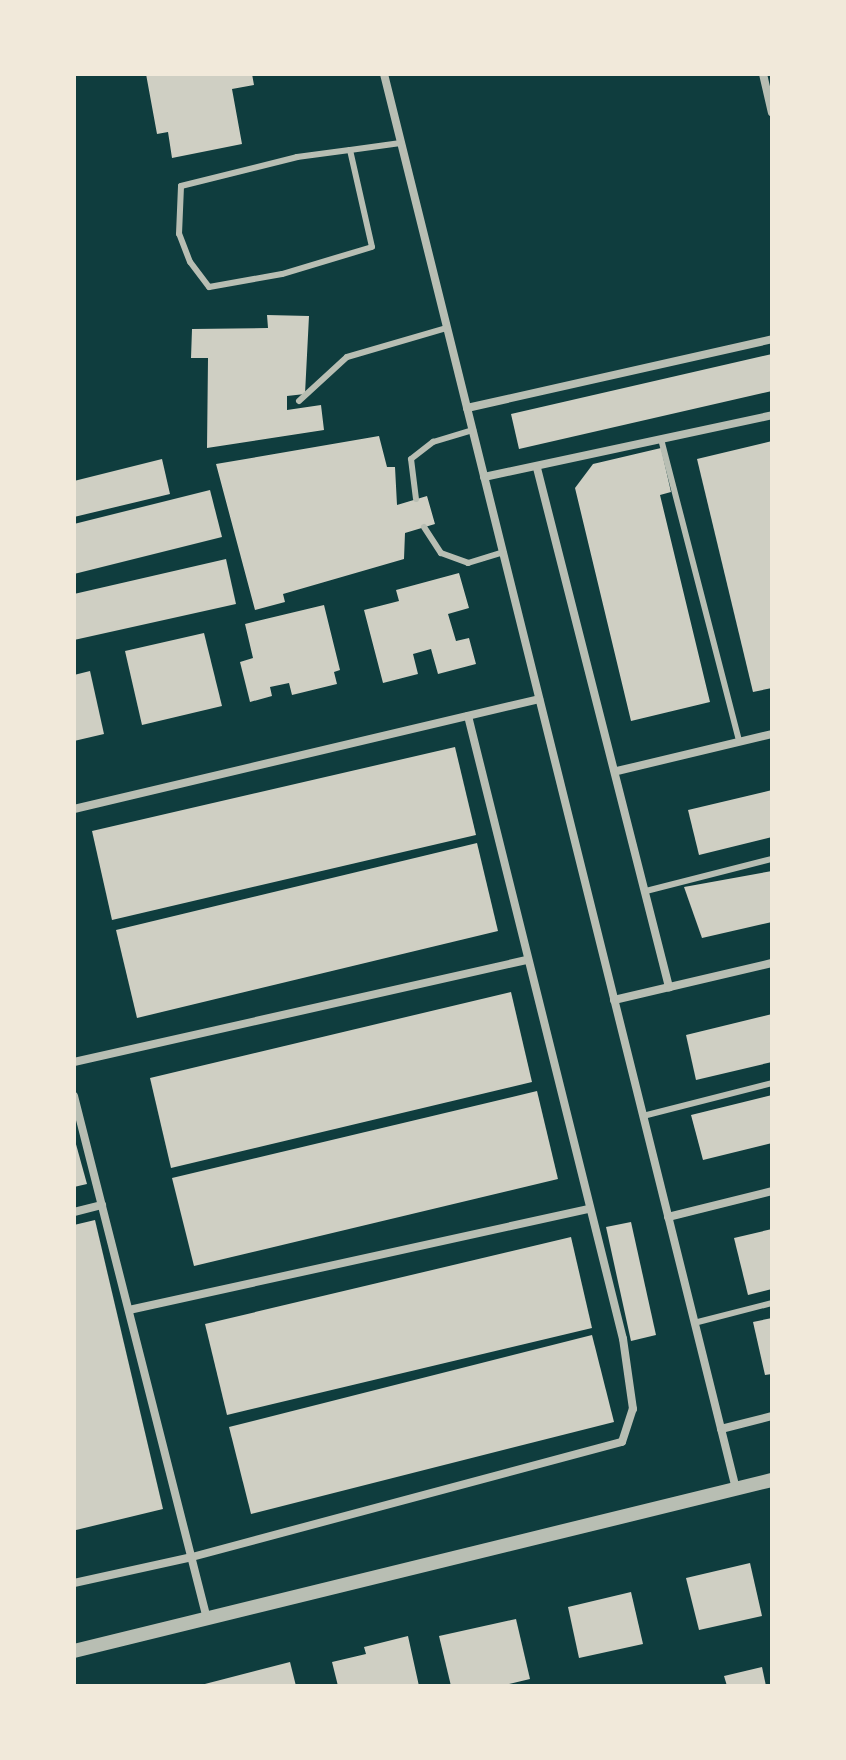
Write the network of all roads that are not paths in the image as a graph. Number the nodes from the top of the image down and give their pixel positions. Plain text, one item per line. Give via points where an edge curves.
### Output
1 (384, 74) edge
2 (763, 74) edge
3 (772, 109) edge
4 (401, 143) junction
5 (350, 150) junction
6 (447, 328) junction
7 (772, 339) edge
8 (299, 401) dead end
9 (467, 408) junction
10 (772, 415) edge
11 (473, 430) junction
12 (661, 439) junction
13 (537, 468) junction
14 (484, 477) junction
15 (416, 499) dead end
16 (424, 527) dead end
17 (503, 552) junction
18 (539, 699) junction
19 (468, 716) junction
20 (772, 734) edge
21 (739, 741) junction
22 (617, 771) junction
23 (74, 809) edge
24 (772, 859) edge
25 (646, 891) junction
26 (528, 960) junction
27 (772, 963) edge
28 (669, 987) junction
29 (614, 1000) junction
30 (74, 1062) edge
31 (772, 1083) edge
32 (74, 1096) edge
33 (643, 1116) junction
34 (772, 1191) edge
35 (102, 1205) junction
36 (590, 1209) junction
37 (74, 1212) edge
38 (668, 1217) junction
39 (772, 1303) edge
40 (129, 1310) junction
41 (694, 1323) junction
42 (772, 1416) edge
43 (721, 1429) junction
44 (772, 1480) edge
45 (736, 1489) junction
46 (192, 1557) junction
47 (74, 1583) edge
48 (207, 1619) junction
49 (74, 1651) edge

1 - 4 street
2 - 3 street
4 - 5 lane
4 - 6 street
5 - 5 lane via 181,186 179,234 190,262 209,287 282,274 372,247
6 - 8 lane via 347,357
6 - 9 street
7 - 9 street
9 - 11 street
10 - 12 street
11 - 14 street
11 - 15 lane via 433,442 411,459
12 - 13 street
12 - 21 lane
13 - 14 street
13 - 22 street
14 - 17 street
16 - 17 lane via 441,553 468,563
17 - 18 street
18 - 19 street
18 - 29 street
19 - 23 street
19 - 26 street
20 - 21 street
21 - 22 street
22 - 25 street
24 - 25 lane
25 - 28 street
26 - 30 street
26 - 36 street
27 - 28 street
28 - 29 street
29 - 33 street
31 - 33 lane
32 - 35 street
33 - 38 street
34 - 38 street
35 - 37 street
35 - 40 street
36 - 40 street
36 - 46 street via 623,1339 633,1409 622,1442
38 - 41 street
39 - 41 lane
40 - 46 street
41 - 43 street
42 - 43 street
43 - 45 street
44 - 45 street
45 - 48 street
46 - 47 street
46 - 48 street
48 - 49 street

